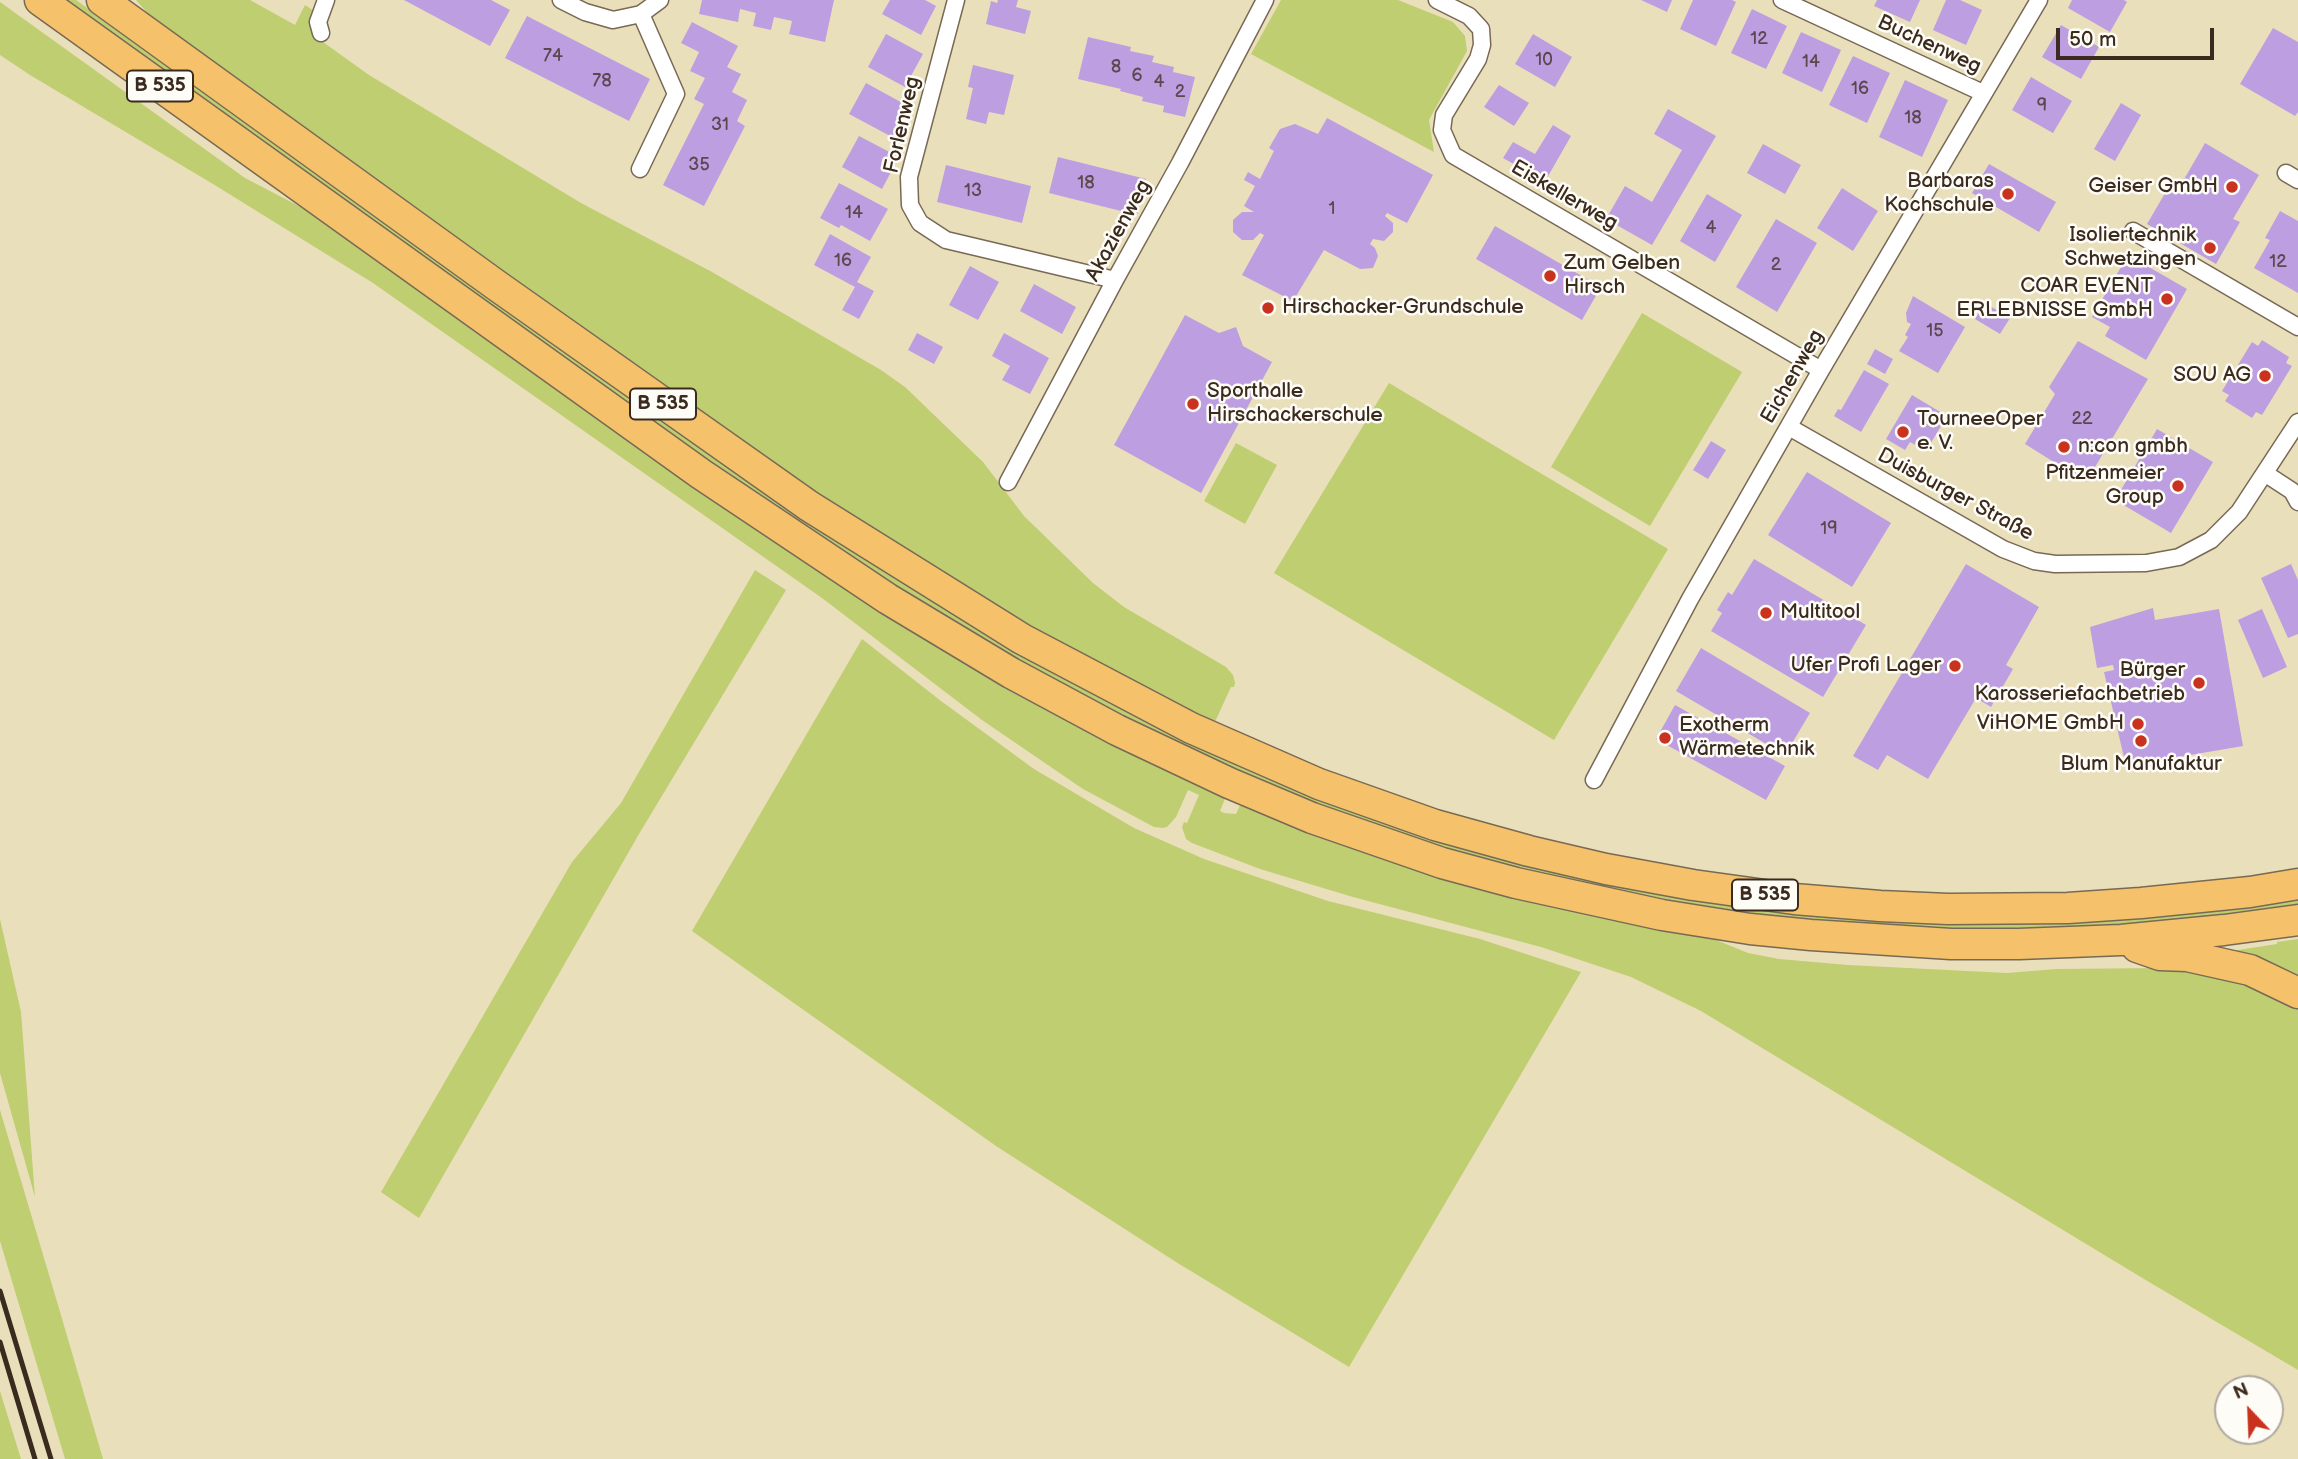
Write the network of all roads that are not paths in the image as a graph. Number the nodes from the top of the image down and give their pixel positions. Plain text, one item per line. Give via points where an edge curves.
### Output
1 (40, 0) edge
2 (102, 0) edge
3 (326, 0) edge
4 (561, 0) edge
5 (660, 0) edge
6 (956, 0) edge
7 (1265, 0) edge
8 (1437, 0) edge
9 (1782, 0) edge
10 (2039, 0) edge
11 (641, 14) junction
12 (321, 33) dead end
13 (1983, 93) junction
14 (640, 169) dead end
15 (2133, 231) dead end
16 (1115, 280) junction
17 (2298, 327) edge
18 (1821, 370) junction
19 (2298, 422) edge
20 (1789, 427) junction
21 (2266, 474) junction
22 (1008, 482) dead end
23 (2298, 502) edge
24 (1594, 780) dead end
25 (2298, 884) edge
26 (2298, 919) edge
27 (2121, 940) junction
28 (2298, 993) edge

1 - 27 highway, B 535 via 701,474 855,577 1011,673 1230,783 1311,818 1442,863 1662,915 1885,941 2019,944
2 - 25 highway, B 535 via 809,506 1034,646 1191,728 1319,784 1435,825 1529,851 1693,885 1794,899 1948,909 2068,908
3 - 12 street via 318,22
4 - 11 street via 612,20
5 - 11 street
6 - 16 street, Forlenweg via 909,177 910,205 920,223 946,240
7 - 16 street, Akazienweg
8 - 18 street, Eiskellerweg via 1469,16 1481,29 1478,60 1444,115 1442,130 1453,155
9 - 13 street, Buchenweg
10 - 13 street, Eichenweg
11 - 14 street via 676,94
13 - 18 street, Eichenweg
15 - 17 street
16 - 22 street, Akazienweg
18 - 20 street, Eichenweg
19 - 21 street, Duisburger Straße
20 - 21 street, Duisburger Straße via 2003,549 2055,564 2146,563 2179,557 2211,540 2239,512
20 - 24 street, Eichenweg
21 - 23 street via 2292,491
26 - 27 highway, B 535
27 - 28 highway via 2160,955 2250,970

